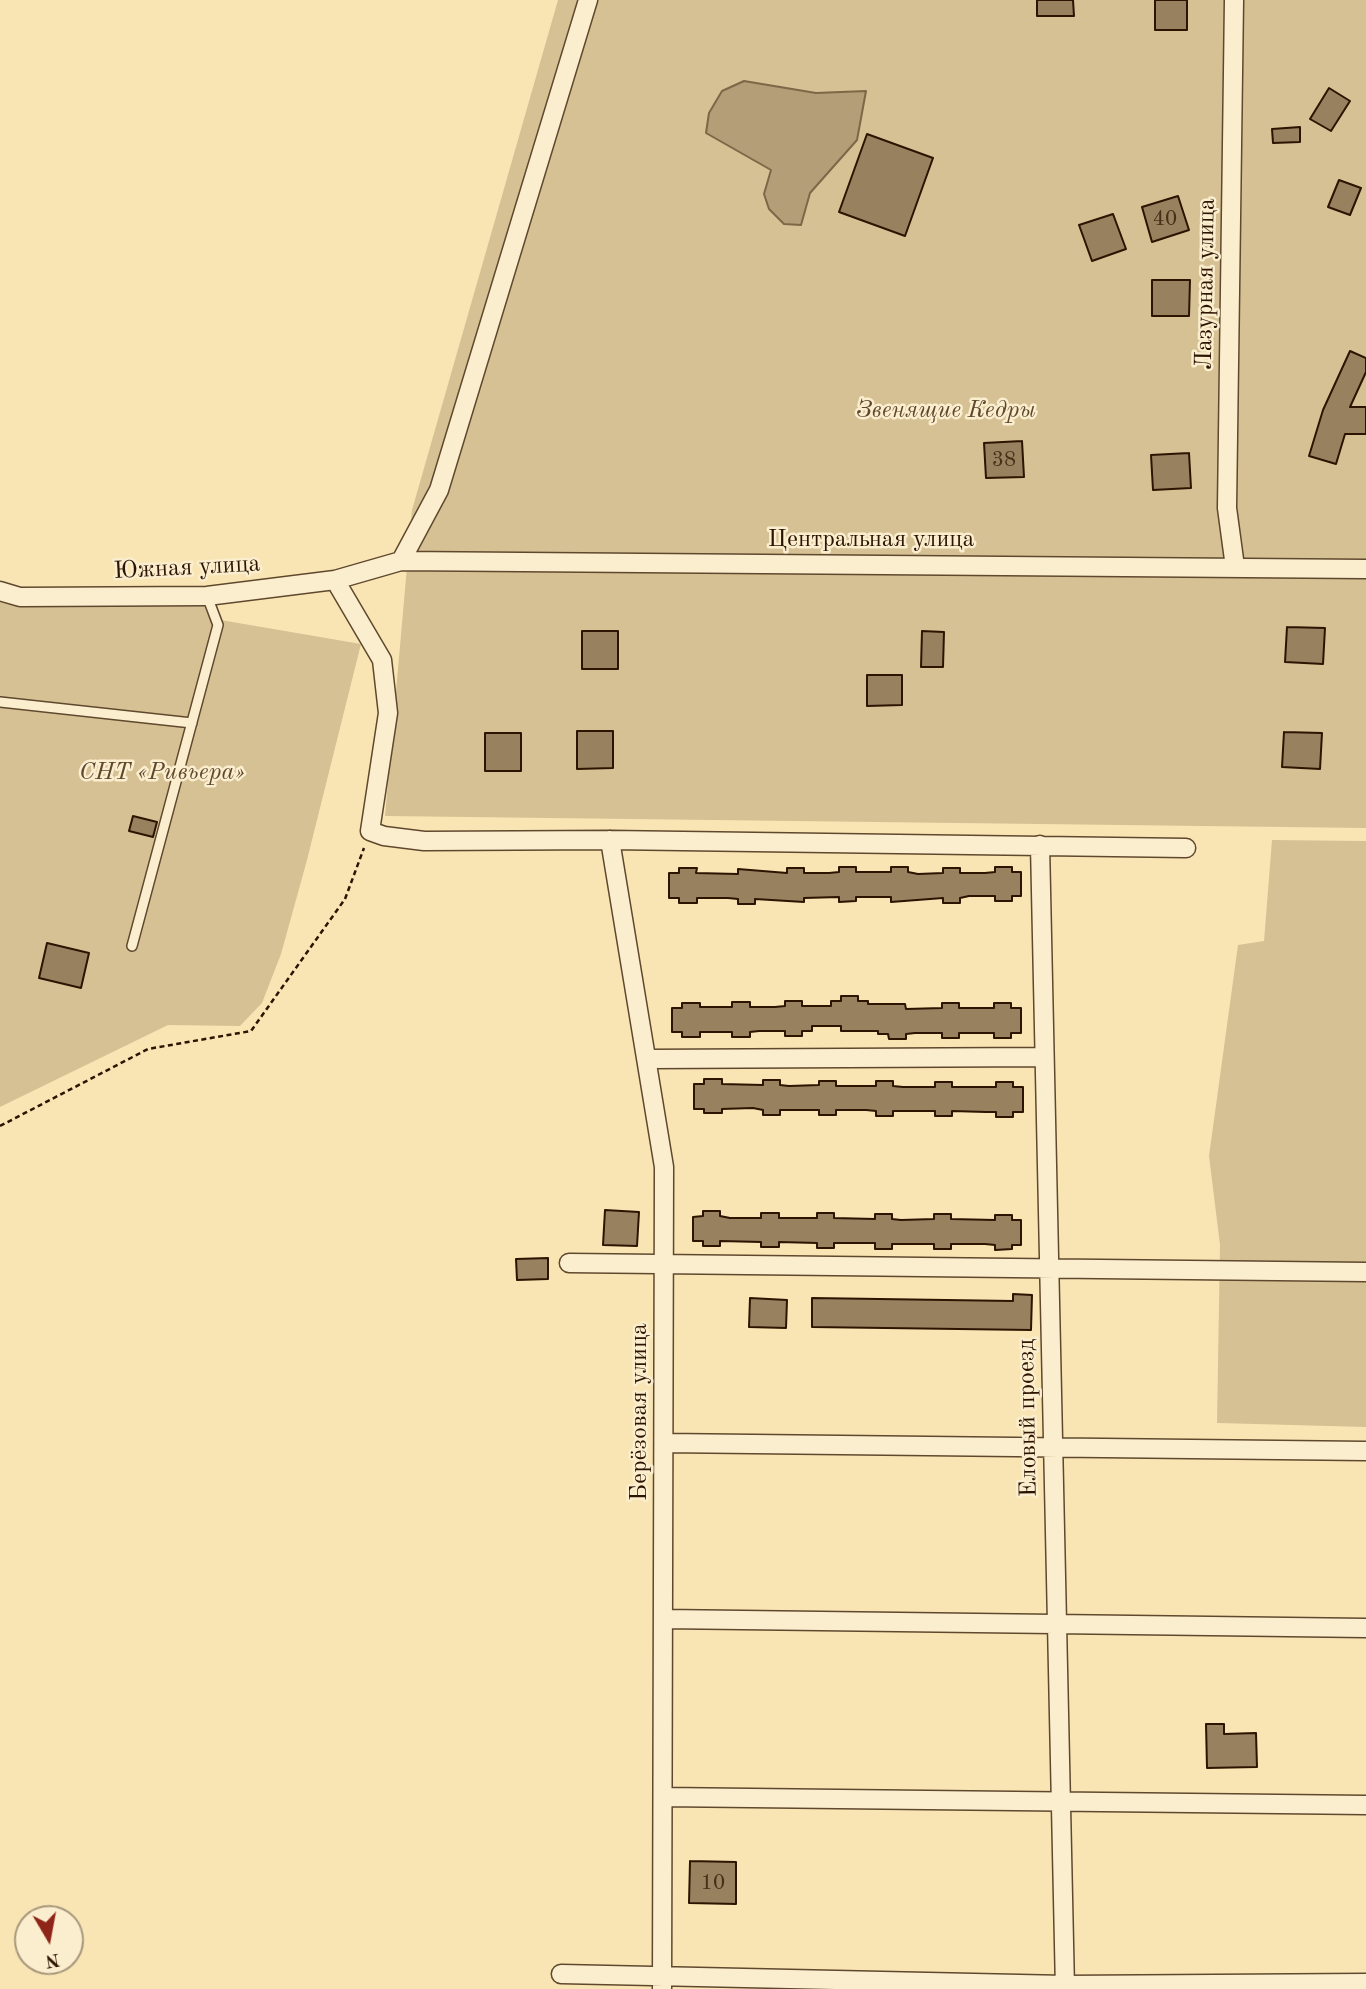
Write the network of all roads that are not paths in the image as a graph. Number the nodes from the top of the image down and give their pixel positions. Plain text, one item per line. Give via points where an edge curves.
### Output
1 (588, 0) edge
2 (1234, 0) edge
3 (401, 561) junction
4 (376, 567) joint
5 (1235, 567) junction
6 (1366, 569) edge
7 (335, 580) junction
8 (0, 591) edge
9 (207, 596) junction
10 (0, 702) edge
11 (191, 723) junction
12 (610, 841) junction
13 (1040, 845) junction
14 (1186, 848) dead end
15 (132, 946) dead end
16 (1044, 1057) junction
17 (649, 1059) junction
18 (569, 1263) dead end
19 (665, 1264) junction
20 (1049, 1270) junction
21 (1366, 1272) edge
22 (665, 1443) junction
23 (1054, 1445) junction
24 (1366, 1451) edge
25 (664, 1619) junction
26 (1056, 1625) junction
27 (1366, 1628) edge
28 (663, 1797) junction
29 (1061, 1803) junction
30 (1366, 1805) edge
31 (561, 1974) dead end
32 (662, 1983) edge
33 (1366, 1983) edge
34 (856, 1985) edge
35 (1065, 1987) edge

1 - 3 street via 439,490
2 - 5 street, Лазурная улица via 1227,508
3 - 4 street, Центральная улица
3 - 5 street, Центральная улица
4 - 7 street, Южная улица
5 - 6 street, Центральная улица
7 - 9 street, Южная улица
7 - 12 street via 382,660 388,713 370,831 424,841
8 - 9 street, Южная улица via 32,597
9 - 11 lane via 218,625
10 - 11 lane
11 - 15 lane
12 - 13 street
12 - 17 street, Берёзовая улица
13 - 14 street
13 - 16 street, Еловый проезд
16 - 17 street
16 - 20 street, Еловый проезд
17 - 19 street, Берёзовая улица via 664,1167
18 - 19 street
19 - 20 street
19 - 22 street, Берёзовая улица
20 - 21 street
20 - 23 street, Еловый проезд
22 - 23 street
22 - 25 street, Берёзовая улица
23 - 24 street
23 - 26 street, Еловый проезд
25 - 26 street
25 - 28 street, Берёзовая улица
26 - 27 street
26 - 29 street, Еловый проезд
28 - 29 street
28 - 32 street, Берёзовая улица
29 - 30 street
29 - 35 street, Еловый проезд
31 - 32 street
32 - 34 street
33 - 35 street
34 - 35 street

